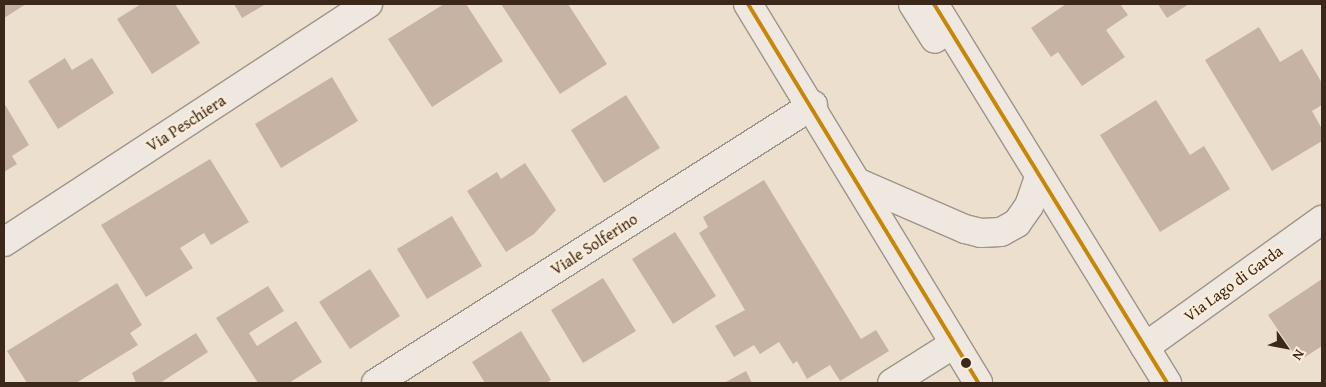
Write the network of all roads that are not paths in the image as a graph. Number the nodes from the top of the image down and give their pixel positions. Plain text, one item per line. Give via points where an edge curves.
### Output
1 (368, 4) edge
2 (748, 4) edge
3 (913, 4) edge
4 (934, 4) edge
5 (966, 61) junction
6 (813, 105) junction
7 (1039, 177) junction
8 (859, 183) junction
9 (1322, 220) edge
10 (4, 242) edge
11 (954, 344) junction
12 (1144, 347) junction
13 (376, 383) edge
14 (892, 383) edge
15 (978, 383) edge
16 (1167, 383) edge

1 - 10 street, Via Peschiera
2 - 6 street
3 - 5 street via 940,47
4 - 5 street
5 - 7 street
6 - 8 street
6 - 13 street, Viale Solferino
7 - 8 street via 1030,206 1017,223 1001,232 981,233
7 - 12 street
8 - 11 street
9 - 12 street, Via Lago di Garda
11 - 14 street
11 - 15 street
12 - 16 street

